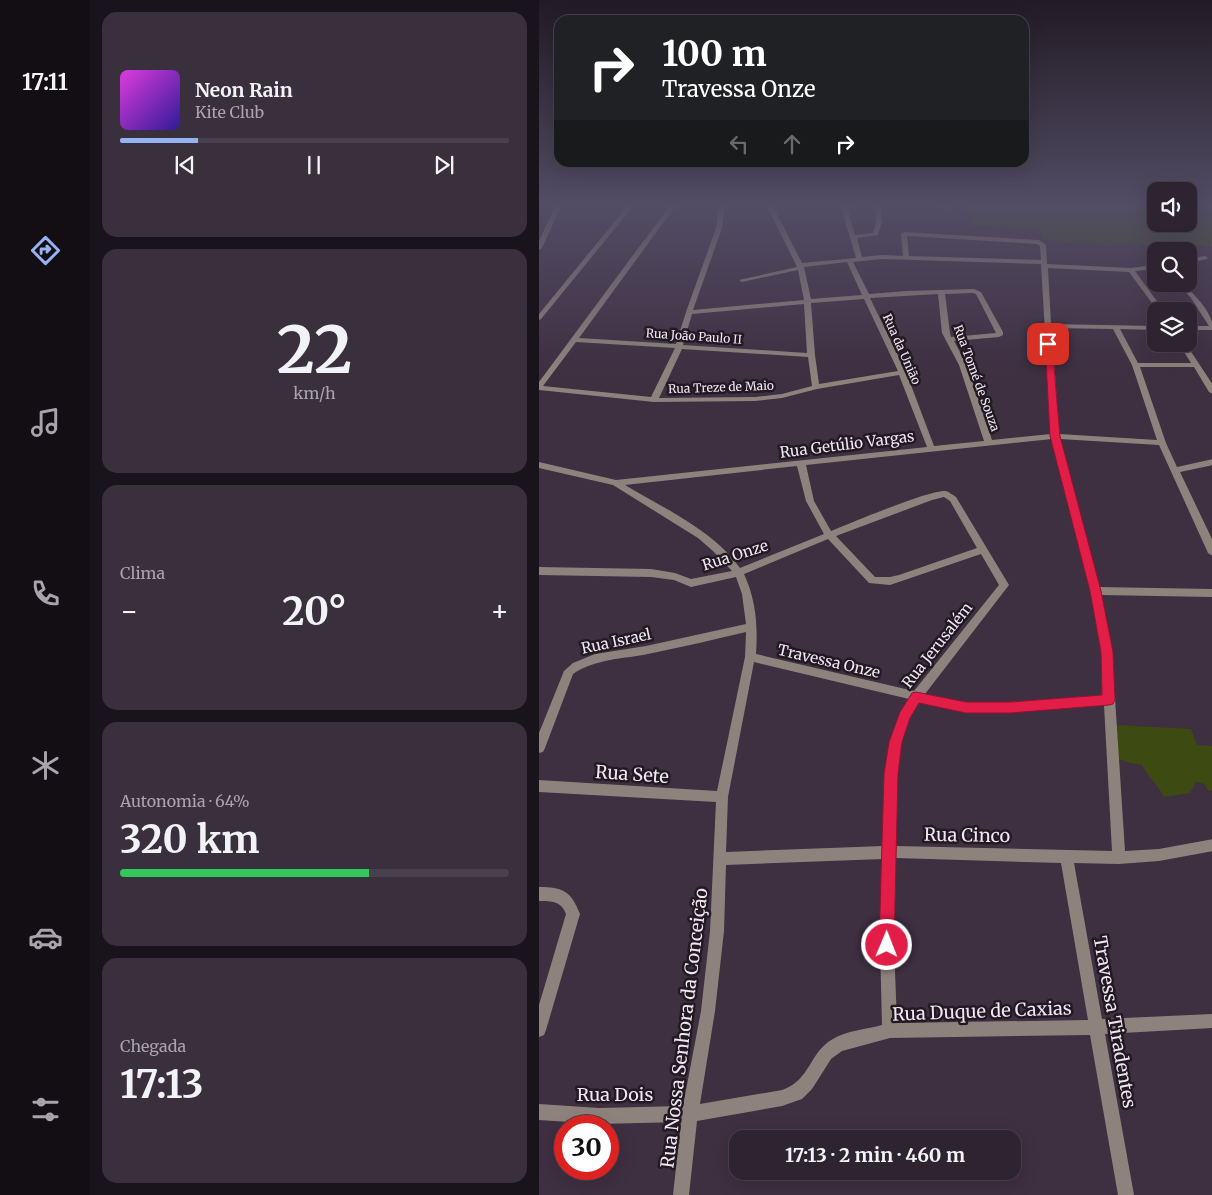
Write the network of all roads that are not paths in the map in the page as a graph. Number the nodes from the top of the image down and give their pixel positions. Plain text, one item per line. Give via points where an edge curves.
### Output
1 (587, 260) edge
2 (633, 260) edge
3 (708, 260) edge
4 (796, 260) edge
5 (849, 260) joint
6 (961, 260) edge
7 (1044, 260) edge
8 (1044, 264) junction
9 (800, 267) junction
10 (1147, 268) edge
11 (1131, 270) junction
12 (742, 280) dead end
13 (941, 292) junction
14 (1188, 292) edge
15 (867, 297) junction
16 (1154, 302) edge
17 (809, 303) junction
18 (689, 312) junction
19 (539, 318) edge
20 (1047, 326) junction
21 (1115, 327) junction
22 (1212, 327) edge
23 (1147, 328) edge
24 (1197, 328) edge
25 (948, 339) junction
26 (575, 340) junction
27 (679, 347) junction
28 (1188, 352) edge
29 (811, 355) junction
30 (1136, 365) junction
31 (1195, 365) junction
32 (902, 372) junction
33 (539, 388) edge
34 (816, 388) junction
35 (1212, 392) edge
36 (654, 400) junction
37 (1055, 436) junction
38 (988, 442) junction
39 (1161, 443) junction
40 (931, 448) junction
41 (1212, 462) edge
42 (801, 464) junction
43 (539, 465) edge
44 (1175, 470) junction
45 (616, 483) junction
46 (930, 497) joint
47 (829, 535) junction
48 (983, 550) junction
49 (1212, 553) edge
50 (539, 571) edge
51 (739, 573) junction
52 (1095, 591) junction
53 (1212, 593) edge
54 (751, 626) junction
55 (750, 657) junction
56 (916, 697) junction
57 (1109, 700) junction
58 (539, 748) edge
59 (539, 786) edge
60 (722, 797) junction
61 (1212, 845) edge
62 (889, 852) junction
63 (1066, 856) junction
64 (1119, 858) junction
65 (721, 860) junction
66 (539, 894) edge
67 (1212, 1021) edge
68 (1097, 1027) junction
69 (539, 1030) edge
70 (890, 1031) junction
71 (539, 1112) edge
72 (690, 1114) junction
73 (681, 1195) edge
74 (1126, 1195) edge

1 - 19 street
2 - 26 street
3 - 18 street
4 - 9 street
5 - 9 street
5 - 15 street, Rua da União
6 - 8 street
7 - 8 street
8 - 11 street
8 - 20 street
9 - 12 street
9 - 17 street
10 - 11 street
11 - 16 street
13 - 15 street
13 - 25 street, Rua Tomé de Souza
13 - 25 street via 979,293 1000,332 999,335
14 - 22 street
15 - 17 street
15 - 32 street, Rua da União
17 - 18 street
17 - 29 street
18 - 27 street
20 - 21 street
20 - 37 street
21 - 23 street
21 - 30 street
22 - 24 street
25 - 38 street, Rua Tomé de Souza via 963,365
26 - 27 street, Rua João Paulo II
26 - 33 street
27 - 29 street, Rua João Paulo II
27 - 36 street
28 - 31 street
29 - 34 street
30 - 31 street
30 - 39 street
31 - 35 street
32 - 34 street, Rua Treze de Maio
32 - 40 street, Rua da União
33 - 36 street, Rua Treze de Maio
34 - 36 street, Rua Treze de Maio via 755,399
37 - 38 street, Rua Getúlio Vargas
37 - 39 street, Rua Getúlio Vargas
37 - 52 street
38 - 40 street, Rua Getúlio Vargas
39 - 44 street
40 - 42 street, Rua Getúlio Vargas
41 - 44 street
42 - 45 street, Rua Getúlio Vargas
42 - 47 street via 811,501
43 - 45 street, Rua Getúlio Vargas
44 - 49 street
45 - 51 street, Rua Nossa Senhora da Conceição via 711,542
46 - 47 street, Rua Onze
46 - 48 street, Rua Jerusalém via 945,494 953,499
47 - 48 street via 873,580 890,580
47 - 51 street, Rua Onze
48 - 56 street, Rua Jerusalém via 1004,585
50 - 51 street, Rua Onze via 665,574 697,583
51 - 54 street, Rua Nossa Senhora da Conceição via 748,598
52 - 53 street
52 - 57 street via 1107,652
54 - 55 street, Rua Nossa Senhora da Conceição
54 - 58 street, Rua Israel via 575,666 569,671
55 - 56 street, Travessa Onze
55 - 60 street, Rua Nossa Senhora da Conceição
56 - 57 street, Travessa Onze via 966,708
56 - 62 street, Rua Jerusalém via 904,716 895,742
57 - 64 street
59 - 60 street, Rua Sete
60 - 65 street, Rua Nossa Senhora da Conceição
61 - 64 street, Rua Cinco
62 - 63 street, Rua Cinco
62 - 65 street, Rua Cinco
62 - 70 street, Rua Jerusalém via 887,945
63 - 64 street, Rua Cinco
63 - 68 street, Travessa Tiradentes
65 - 72 street, Rua Nossa Senhora da Conceição via 708,1012
66 - 69 street via 563,897 570,903 573,914
67 - 68 street, Rua Duque de Caxias
68 - 70 street, Rua Duque de Caxias
68 - 74 street, Travessa Tiradentes
70 - 72 street, Rua Duque de Caxias via 838,1044 826,1054 807,1084 797,1093
71 - 72 street, Rua Dois via 599,1116
72 - 73 street, Rua Nossa Senhora da Conceição

